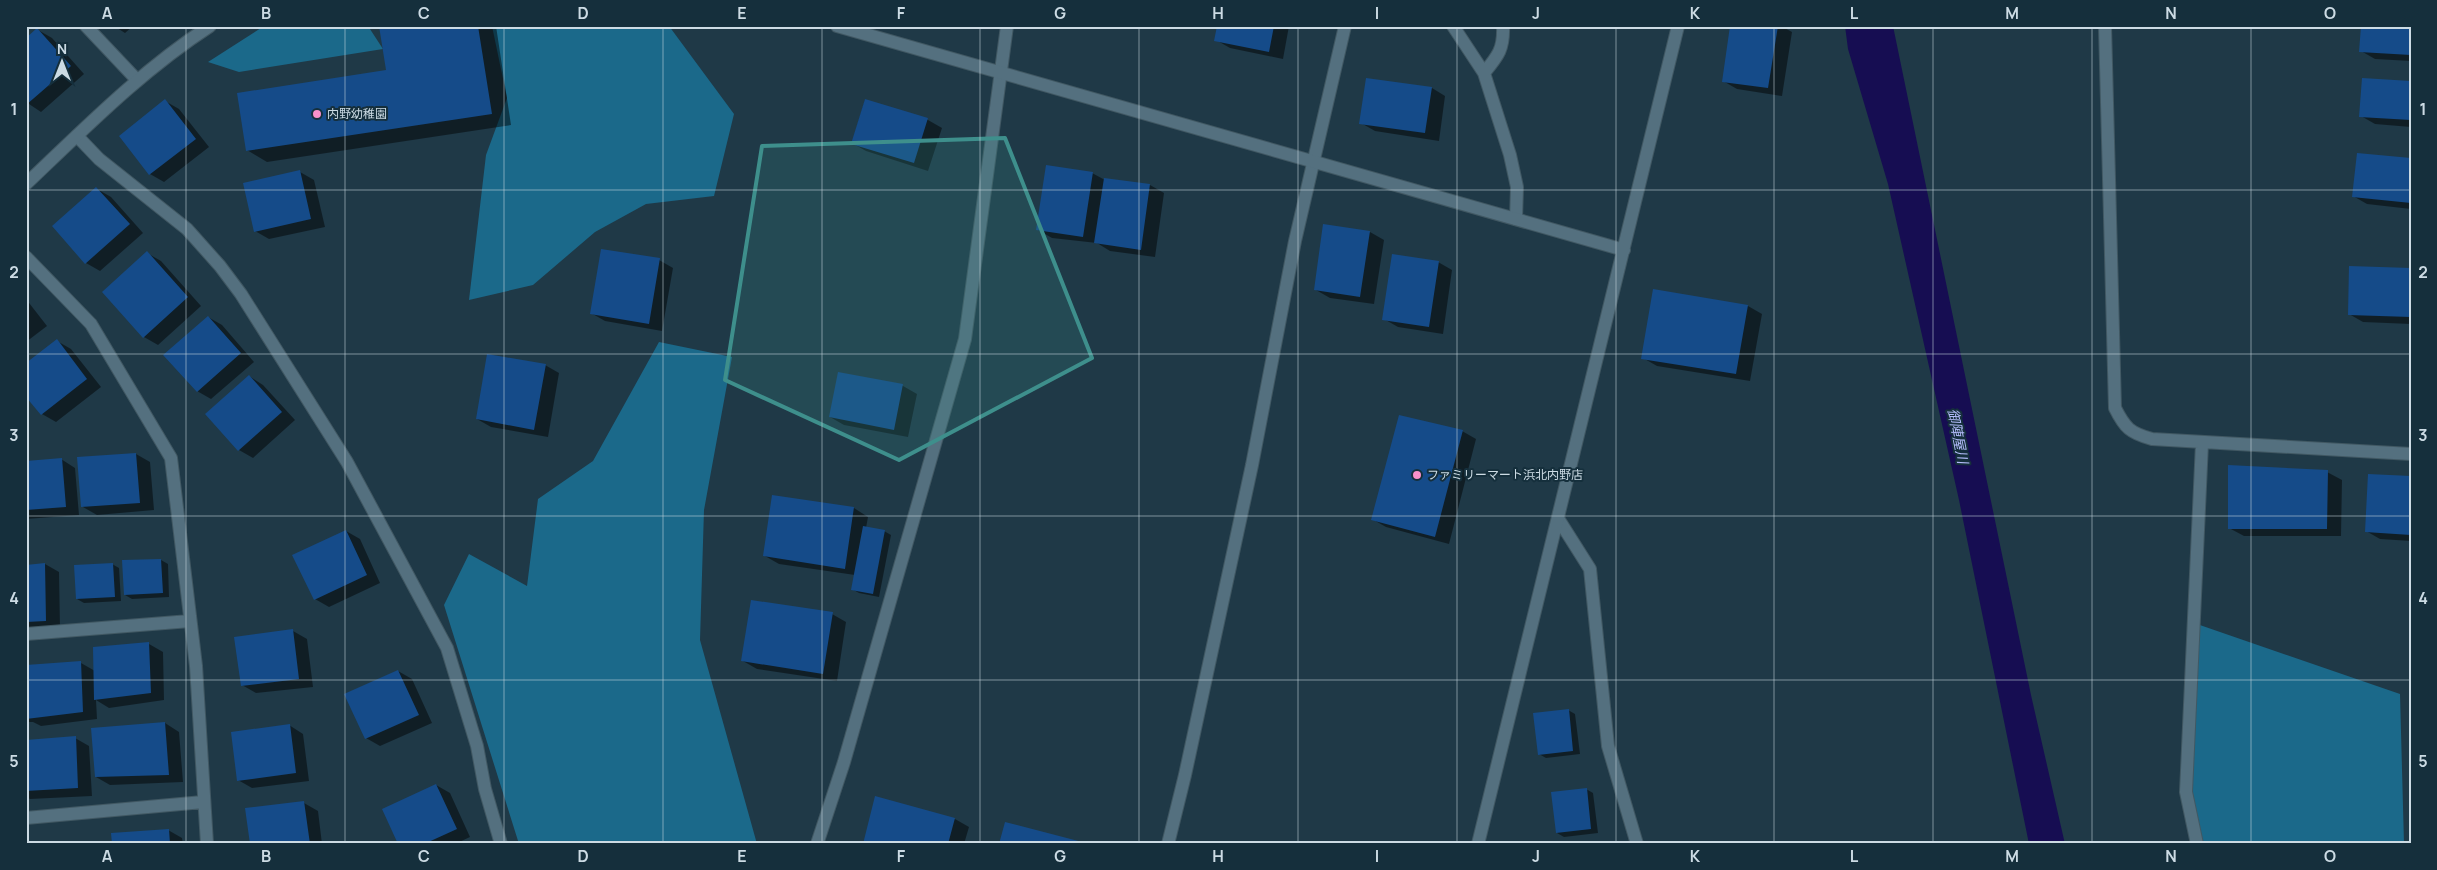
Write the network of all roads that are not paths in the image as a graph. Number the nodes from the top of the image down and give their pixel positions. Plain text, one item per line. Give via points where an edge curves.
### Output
1 (86, 26) edge
2 (210, 26) edge
3 (837, 26) edge
4 (1007, 26) edge
5 (1345, 26) edge
6 (1453, 26) edge
7 (1503, 26) edge
8 (1678, 26) edge
9 (2105, 26) edge
10 (1484, 73) junction
11 (1002, 75) junction
12 (137, 80) junction
13 (77, 136) junction
14 (1314, 164) junction
15 (26, 184) edge
16 (1516, 219) junction
17 (1624, 250) junction
18 (26, 258) edge
19 (2202, 443) junction
20 (2411, 454) edge
21 (1558, 520) junction
22 (190, 620) junction
23 (26, 634) edge
24 (203, 802) junction
25 (26, 818) edge
26 (207, 844) edge
27 (501, 844) edge
28 (817, 844) edge
29 (1168, 844) edge
30 (1478, 844) edge
31 (1637, 844) edge
32 (2197, 844) edge

1 - 12 street
2 - 12 street
3 - 11 street
4 - 11 street
5 - 14 street
6 - 10 street
7 - 10 street via 1504,42 1498,56
8 - 17 street
9 - 19 street via 2115,408 2124,425 2135,434 2152,439
10 - 16 street via 1510,155 1517,187
11 - 14 street
11 - 28 street via 965,340 844,762
12 - 13 street
13 - 15 street
13 - 27 street via 105,164 187,229 220,266 347,462 447,648 477,746
14 - 16 street
14 - 29 street via 1295,241 1252,465
16 - 17 street
17 - 21 street
18 - 22 street via 91,324 171,458
19 - 20 street
19 - 32 street via 2186,792
21 - 30 street
21 - 31 street via 1590,569 1608,746
22 - 23 street
22 - 24 street via 196,666
24 - 25 street
24 - 26 street

